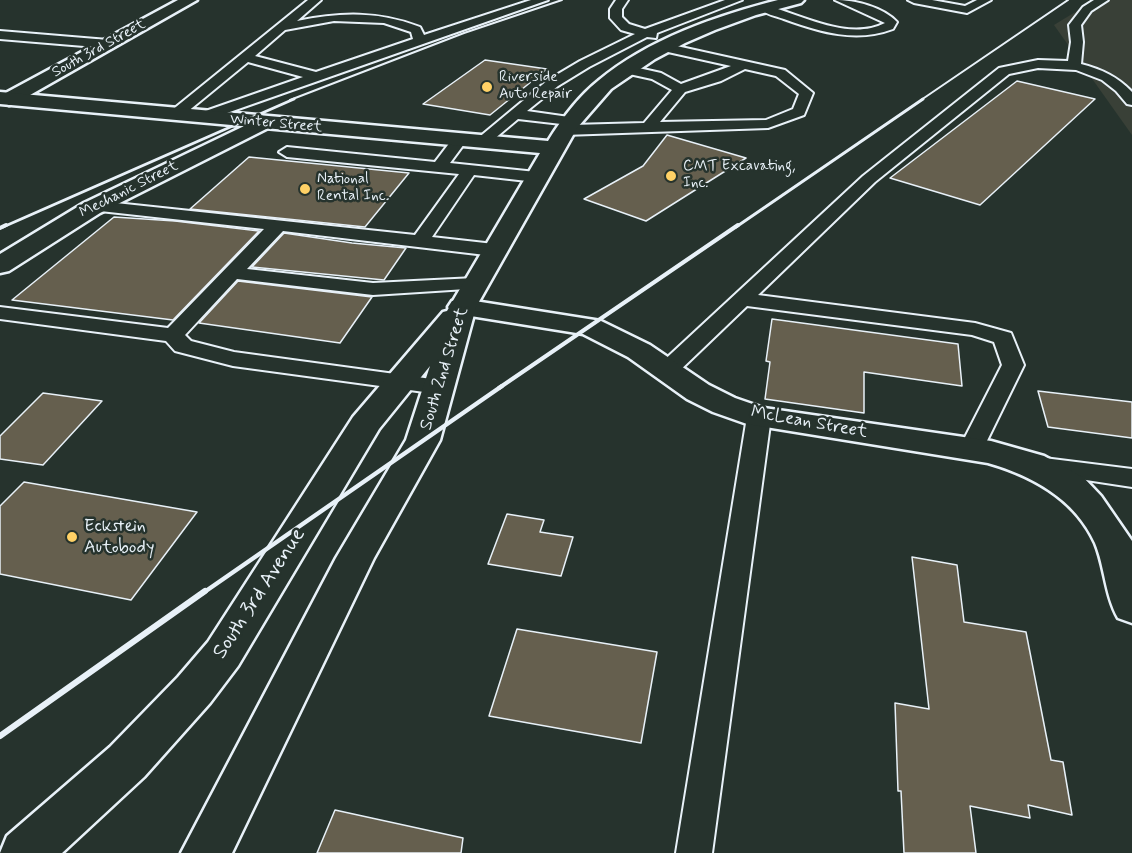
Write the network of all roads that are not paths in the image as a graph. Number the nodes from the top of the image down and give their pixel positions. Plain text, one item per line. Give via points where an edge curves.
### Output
1 (162, 0) edge
2 (315, 0) edge
3 (542, 0) edge
4 (622, 0) edge
5 (736, 0) edge
6 (742, 0) edge
7 (796, 0) edge
8 (841, 0) edge
9 (914, 0) edge
10 (986, 0) edge
11 (1102, 0) edge
12 (187, 1) edge
13 (766, 7) junction
14 (282, 27) junction
15 (646, 33) junction
16 (0, 35) edge
17 (420, 40) junction
18 (108, 44) junction
19 (669, 44) junction
20 (245, 57) junction
21 (746, 64) junction
22 (1074, 67) junction
23 (625, 69) junction
24 (318, 77) junction
25 (680, 89) junction
26 (203, 92) junction
27 (5, 99) edge
28 (1132, 101) edge
29 (240, 103) junction
30 (176, 114) junction
31 (516, 114) junction
32 (202, 117) junction
33 (263, 123) junction
34 (568, 125) junction
35 (648, 127) junction
36 (459, 140) junction
37 (482, 142) junction
38 (553, 148) junction
39 (287, 152) dead end
40 (439, 167) junction
41 (470, 170) junction
42 (536, 177) junction
43 (97, 206) junction
44 (278, 226) junction
45 (420, 241) junction
46 (494, 250) junction
47 (0, 265) edge
48 (232, 273) junction
49 (469, 296) junction
50 (741, 299) junction
51 (0, 313) edge
52 (173, 335) junction
53 (667, 370) junction
54 (400, 381) junction
55 (439, 387) junction
56 (759, 417) junction
57 (971, 449) junction
58 (1032, 464) junction
59 (1132, 478) edge
60 (1132, 607) edge
61 (25, 853) edge
62 (206, 853) edge
63 (694, 853) edge

1 - 12 street
2 - 14 lane
3 - 17 lane
4 - 15 lane via 616,18 625,27
5 - 15 lane
6 - 13 lane
7 - 13 street, South 2nd Street
8 - 13 lane via 891,22 868,33 850,32
9 - 10 lane via 967,10
11 - 22 lane via 1087,9 1075,25
12 - 18 street, South 3rd Street
13 - 19 street, South 2nd Street
14 - 17 lane via 363,17 404,24 416,30
14 - 20 lane
15 - 19 lane
15 - 31 lane via 562,77
16 - 18 lane
17 - 24 lane
18 - 27 street, South 3rd Street
19 - 21 lane
19 - 23 street, South 2nd Street
20 - 24 lane
20 - 26 lane
21 - 25 lane
21 - 35 lane via 780,73 806,93 799,112 768,124
22 - 28 lane via 1109,79
22 - 50 lane via 1024,64 1004,71 869,179
23 - 25 lane via 656,76
23 - 34 street, South 2nd Street via 604,85
24 - 29 lane
25 - 35 lane
26 - 29 lane
26 - 30 lane
27 - 30 street, Winter Street
29 - 32 lane
30 - 32 street, Winter Street
31 - 34 lane
31 - 37 lane
32 - 33 street, Winter Street
33 - 36 street, Winter Street
33 - 43 street, Mechanic Street
34 - 35 lane
34 - 38 street, South 2nd Street
36 - 37 street, Winter Street
36 - 40 lane
37 - 38 street, Winter Street
38 - 42 street, South 2nd Street
39 - 40 lane
40 - 41 lane
41 - 42 lane
41 - 45 lane
42 - 46 street, South 2nd Street
43 - 44 lane
43 - 47 street, Mechanic Street
44 - 45 lane
44 - 48 lane
45 - 46 lane
46 - 49 street, South 2nd Street
48 - 49 lane
48 - 52 lane
49 - 53 street, McLean Street via 591,327 619,339
49 - 54 street, South 3rd Avenue
49 - 55 street, South 2nd Street
50 - 53 lane
50 - 57 lane via 975,329 1003,338 1013,365
51 - 52 lane
52 - 54 lane via 183,346 233,359
53 - 56 street, McLean Street via 698,392
54 - 55 lane
54 - 61 street, South 3rd Avenue via 365,424 223,654 127,762
55 - 62 street, South 2nd Street via 423,440 355,558
56 - 57 street, McLean Street
56 - 63 lane
57 - 58 street, McLean Street
58 - 59 lane, McLean Street
58 - 60 street, McLean Street via 1071,487 1088,505 1113,541

